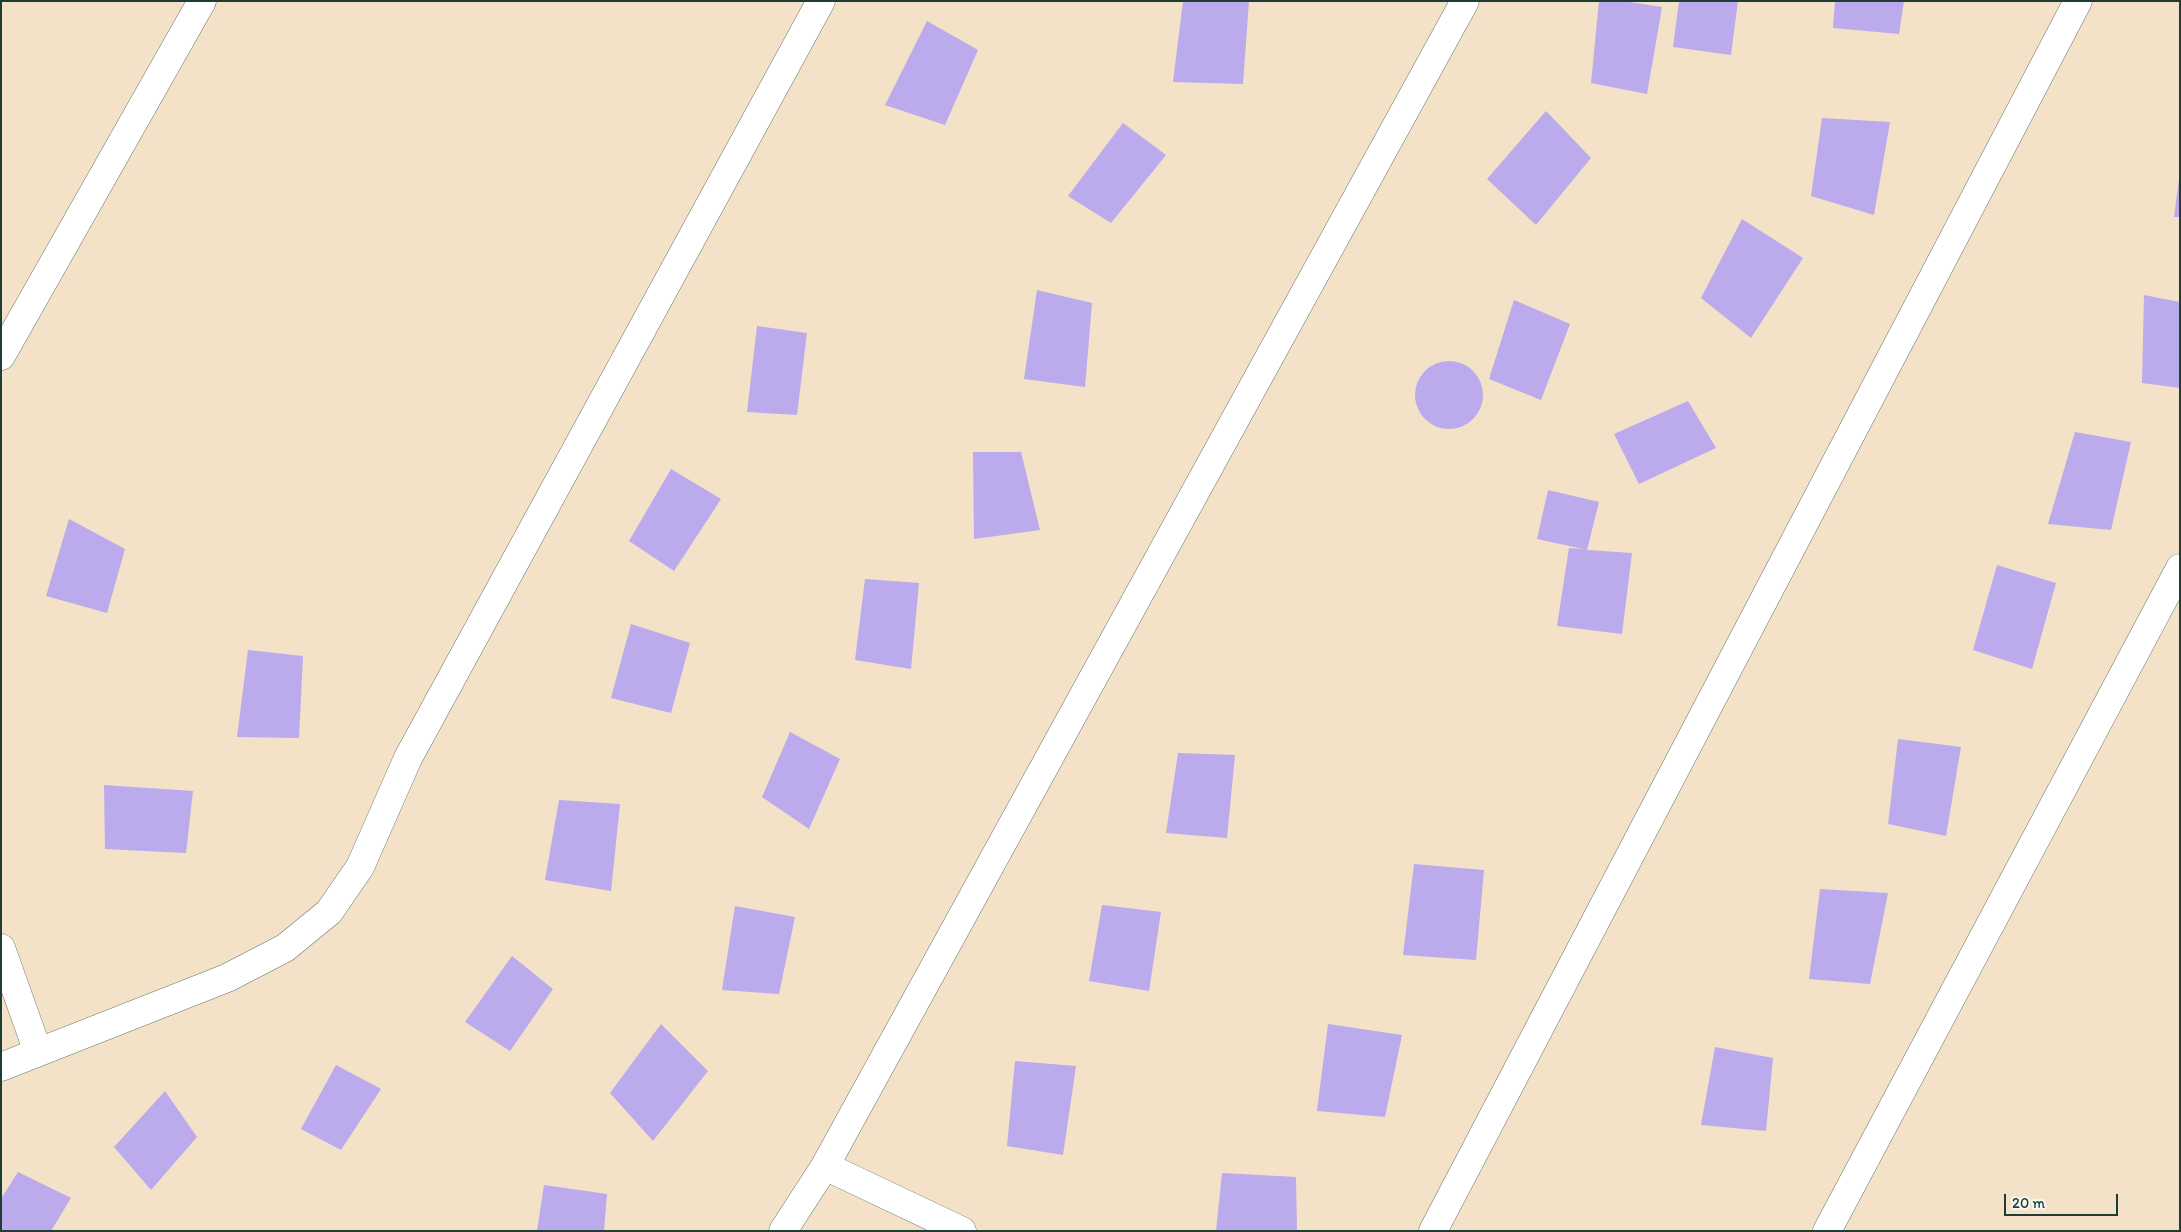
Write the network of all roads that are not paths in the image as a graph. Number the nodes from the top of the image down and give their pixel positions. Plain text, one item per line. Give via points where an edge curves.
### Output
1 (202, 1) edge
2 (821, 1) edge
3 (1465, 1) edge
4 (2078, 1) edge
5 (1, 356) edge
6 (2180, 568) edge
7 (1, 948) edge
8 (38, 1052) junction
9 (1, 1067) edge
10 (825, 1166) junction
11 (783, 1231) edge
12 (962, 1231) edge
13 (1433, 1231) edge
14 (1827, 1231) edge

1 - 5 street
2 - 8 street via 408,758 360,867 329,912 285,948 228,978
3 - 10 street
4 - 13 street
6 - 14 street
7 - 8 street
8 - 9 street
10 - 11 street
10 - 12 street

